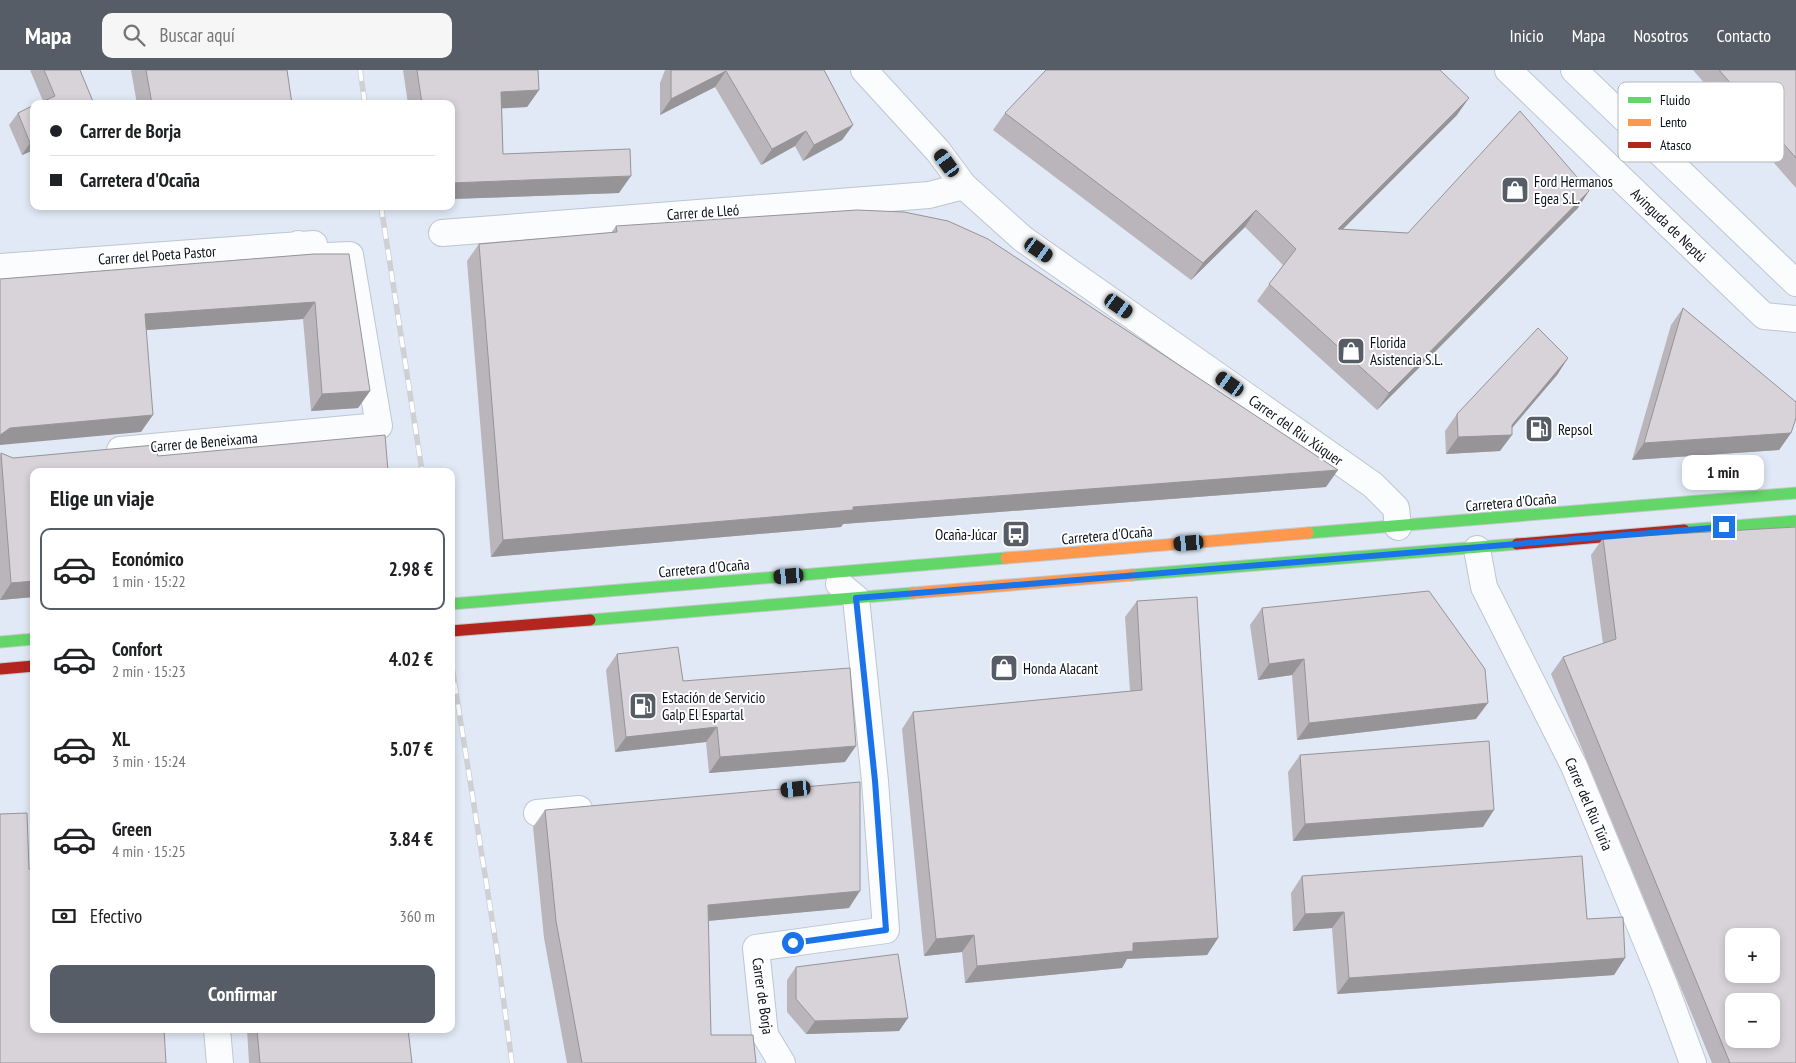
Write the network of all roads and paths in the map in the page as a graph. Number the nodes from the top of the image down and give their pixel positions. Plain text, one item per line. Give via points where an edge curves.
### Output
1 (864, 70) edge
2 (1508, 70) edge
3 (1574, 70) edge
4 (1618, 112) edge
5 (1670, 162) edge
6 (964, 186) junction
7 (442, 232) dead end
8 (0, 267) edge
9 (1796, 283) edge
10 (1796, 319) edge
11 (379, 426) joint
12 (98, 452) edge
13 (1796, 493) edge
14 (1796, 521) edge
15 (1398, 527) junction
16 (1477, 549) junction
17 (828, 573) junction
18 (856, 598) junction
19 (455, 604) edge
20 (455, 631) edge
21 (30, 639) edge
22 (0, 642) edge
23 (30, 666) edge
24 (0, 669) edge
25 (607, 807) edge
26 (537, 814) dead end
27 (218, 1033) edge
28 (220, 1063) edge
29 (782, 1063) edge
30 (1694, 1063) edge

1 - 6 street, Carrer del Riu Xúquer via 938,151
2 - 10 street, Avinguda de Neptú via 1764,316
3 - 4 street
5 - 9 street
6 - 7 street, Carrer de Lleó via 929,195
6 - 15 street, Carrer del Riu Xúquer via 1023,239 1373,485 1396,508
8 - 11 street, Carrer del Poeta Pastor via 306,244 306,257 350,255
11 - 12 street, Carrer de Beneixama
13 - 15 main road, Carretera d'Ocaña
14 - 16 main road
15 - 17 main road, Carretera d'Ocaña
16 - 18 main road
16 - 30 street, Carrer del Riu Túria via 1484,587 1574,766
17 - 18 street
17 - 19 main road, Carretera d'Ocaña
18 - 20 main road
18 - 29 street, Carrer de Borja via 863,668 865,782 886,930 756,948 765,1035
21 - 22 main road
23 - 24 main road
25 - 26 street
27 - 28 street

